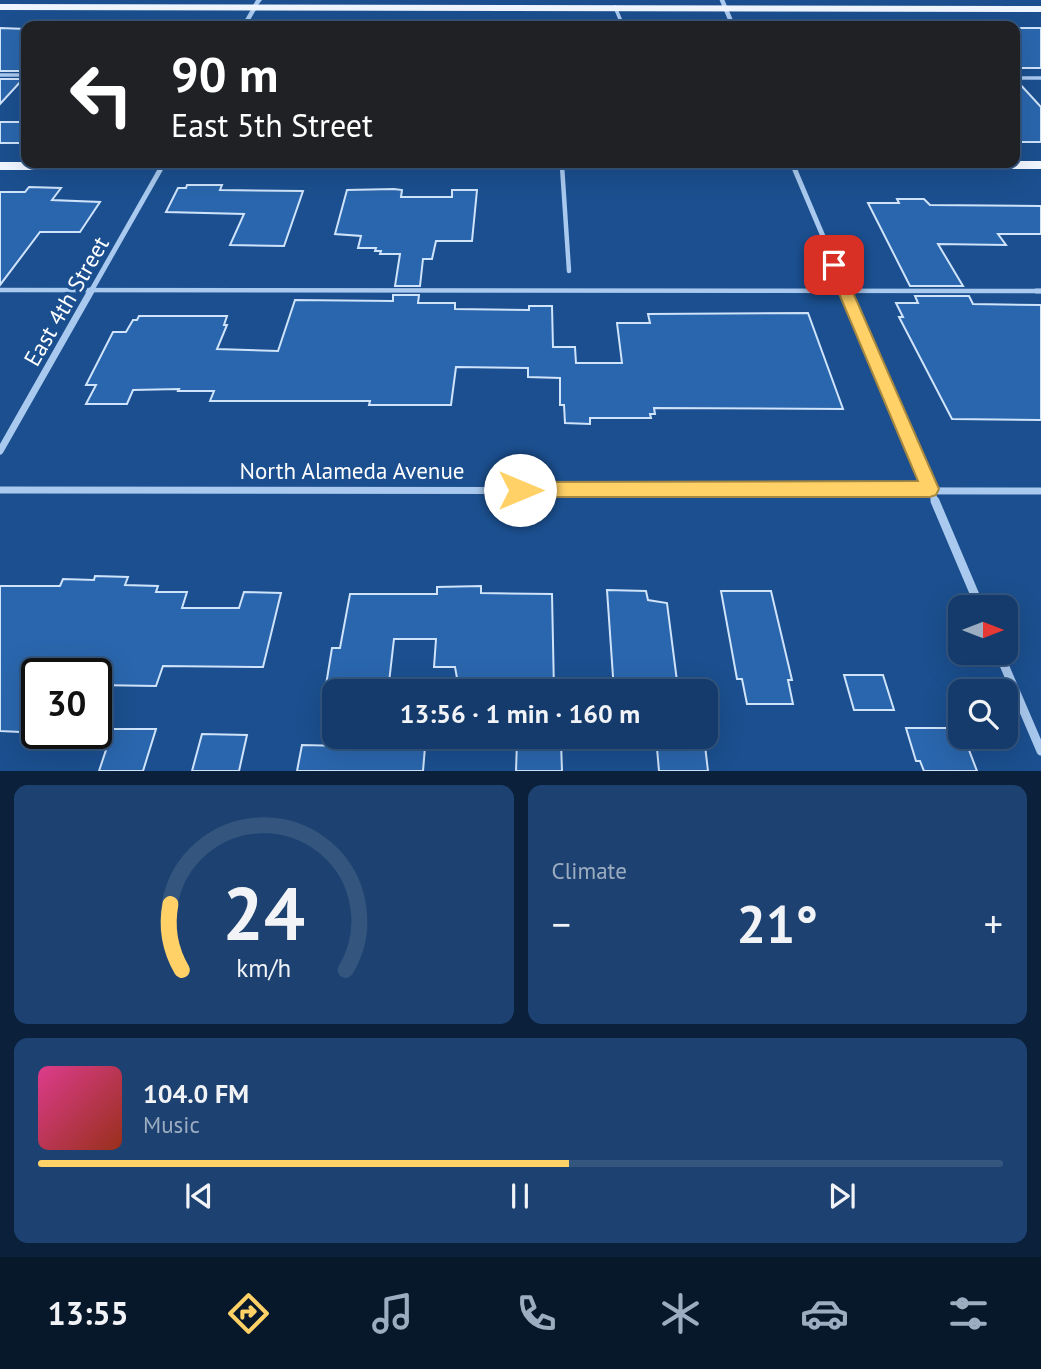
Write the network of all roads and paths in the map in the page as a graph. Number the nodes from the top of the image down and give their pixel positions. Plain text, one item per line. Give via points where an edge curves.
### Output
1 (723, 3) edge
2 (257, 4) edge
3 (0, 7) edge
4 (615, 7) junction
5 (1041, 9) edge
6 (247, 21) edge
7 (621, 21) edge
8 (731, 21) edge
9 (0, 75) edge
10 (21, 75) edge
11 (1020, 78) edge
12 (1041, 78) edge
13 (1020, 165) edge
14 (0, 166) edge
15 (21, 166) edge
16 (1041, 166) edge
17 (160, 168) edge
18 (562, 168) edge
19 (795, 168) edge
20 (569, 271) dead end
21 (844, 289) junction
22 (0, 290) edge
23 (92, 290) junction
24 (1041, 291) edge
25 (0, 451) edge
26 (930, 489) junction
27 (0, 490) edge
28 (1041, 491) edge
29 (975, 595) edge
30 (1004, 665) edge
31 (1041, 751) edge

1 - 4 main road
1 - 5 main road
1 - 8 street
2 - 3 main road
2 - 4 main road
2 - 6 street
4 - 7 lane
9 - 10 lane
11 - 12 lane
13 - 16 main road
14 - 15 main road
17 - 23 street, East 4th Street
18 - 20 lane
19 - 21 street
21 - 23 lane
21 - 24 lane
21 - 26 street
22 - 23 lane
23 - 25 street, East 4th Street
26 - 27 street, North Alameda Avenue
26 - 28 street, North Alameda Avenue
26 - 29 street
30 - 31 street

